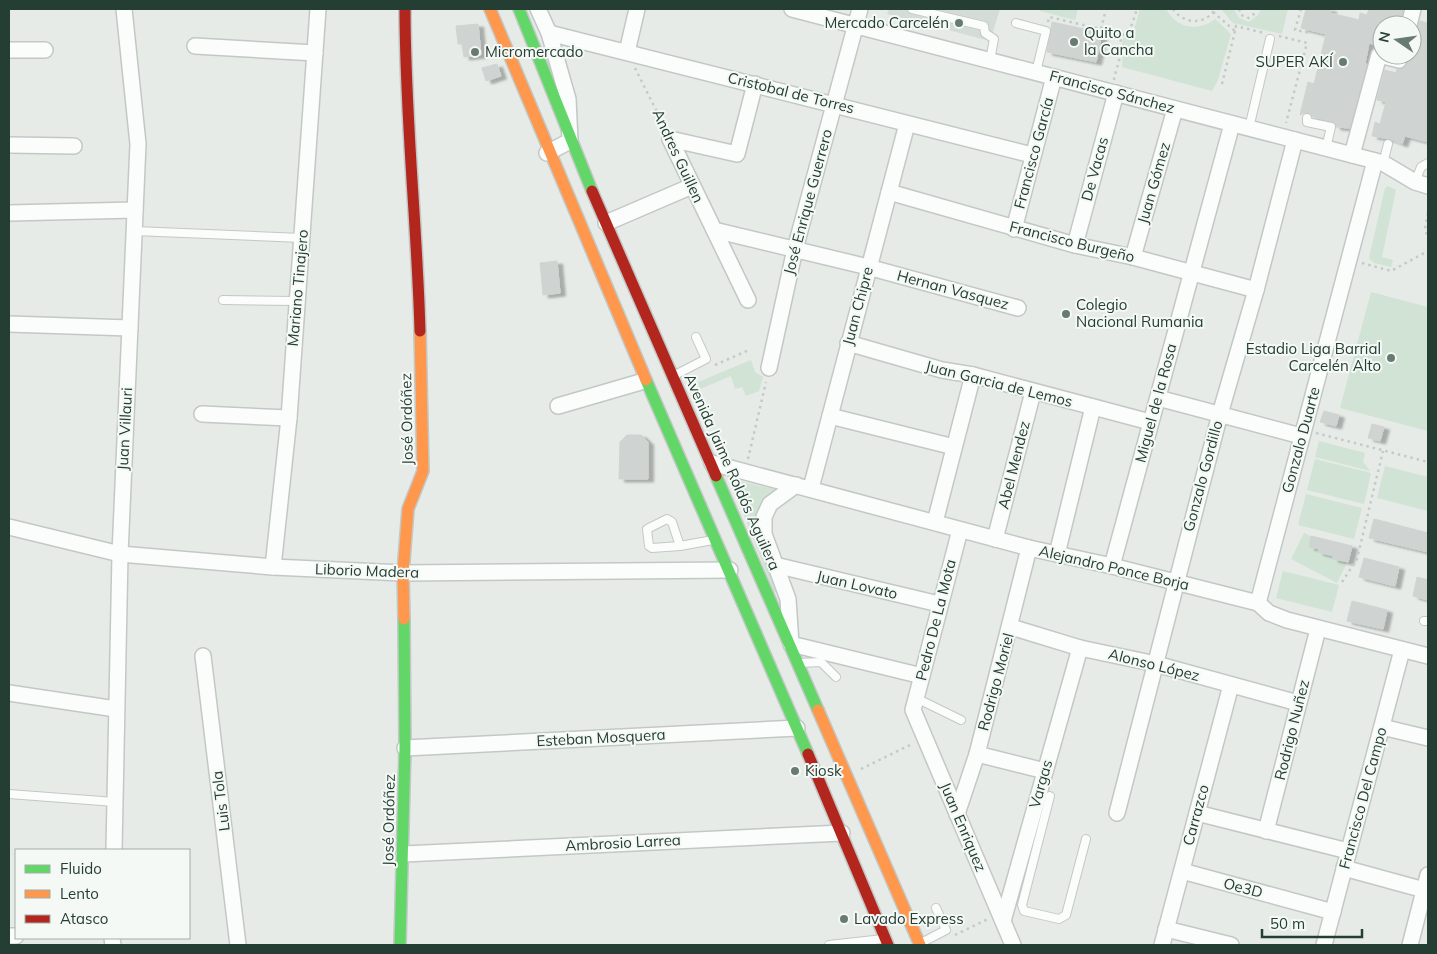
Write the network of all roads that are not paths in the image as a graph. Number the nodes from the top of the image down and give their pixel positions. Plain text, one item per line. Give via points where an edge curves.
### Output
1 (124, 9) edge
2 (318, 9) edge
3 (405, 9) edge
4 (490, 9) edge
5 (519, 9) edge
6 (538, 9) edge
7 (637, 9) edge
8 (792, 9) edge
9 (860, 9) edge
10 (912, 9) edge
11 (1016, 23) dead end
12 (856, 25) junction
13 (549, 33) junction
14 (1270, 39) dead end
15 (195, 46) dead end
16 (9, 50) edge
17 (45, 50) dead end
18 (627, 52) junction
19 (315, 53) junction
20 (990, 60) junction
21 (1376, 65) edge
22 (1036, 72) junction
23 (1054, 77) junction
24 (755, 84) junction
25 (1113, 93) junction
26 (834, 104) junction
27 (1175, 109) junction
28 (1308, 118) dead end
29 (907, 124) junction
30 (1232, 124) junction
31 (1249, 128) junction
32 (1292, 134) junction
33 (570, 141) junction
34 (1388, 144) dead end
35 (9, 145) edge
36 (74, 146) dead end
37 (1326, 148) junction
38 (546, 152) junction
39 (1032, 155) junction
40 (1352, 155) junction
41 (1379, 162) junction
42 (1428, 163) edge
43 (1422, 184) edge
44 (692, 186) junction
45 (889, 192) junction
46 (135, 210) junction
47 (9, 213) edge
48 (606, 223) junction
49 (1014, 229) junction
50 (135, 230) junction
51 (714, 230) junction
52 (302, 238) junction
53 (616, 245) junction
54 (1075, 245) junction
55 (795, 249) junction
56 (591, 257) junction
57 (1134, 257) junction
58 (868, 267) junction
59 (1192, 273) junction
60 (1256, 290) junction
61 (223, 300) dead end
62 (748, 300) dead end
63 (296, 301) junction
64 (1018, 308) dead end
65 (9, 324) edge
66 (130, 328) junction
67 (696, 337) dead end
68 (848, 343) junction
69 (769, 368) road end
70 (973, 375) junction
71 (674, 376) junction
72 (644, 381) junction
73 (1032, 392) junction
74 (1158, 398) junction
75 (558, 406) dead end
76 (1093, 407) junction
77 (202, 414) dead end
78 (1220, 414) junction
79 (830, 416) junction
80 (289, 418) junction
81 (1150, 422) junction
82 (1302, 433) junction
83 (954, 447) junction
84 (712, 463) junction
85 (804, 487) junction
86 (935, 522) junction
87 (9, 527) edge
88 (960, 530) junction
89 (995, 539) junction
90 (716, 540) junction
91 (680, 546) junction
92 (1029, 548) junction
93 (120, 554) junction
94 (1057, 554) junction
95 (775, 565) junction
96 (273, 566) junction
97 (1112, 566) junction
98 (730, 570) junction
99 (403, 573) junction
100 (1176, 582) junction
101 (1258, 603) junction
102 (939, 604) junction
103 (1010, 627) junction
104 (1318, 629) junction
105 (791, 644) junction
106 (1080, 648) junction
107 (1402, 650) junction
108 (203, 656) dead end
109 (1428, 656) edge
110 (799, 663) junction
111 (1156, 664) junction
112 (922, 676) junction
113 (836, 677) dead end
114 (1231, 685) junction
115 (9, 693) edge
116 (1298, 703) junction
117 (914, 704) junction
118 (116, 710) junction
119 (960, 720) dead end
120 (1382, 727) junction
121 (797, 728) junction
122 (1428, 738) edge
123 (405, 748) junction
124 (977, 754) junction
125 (1045, 771) junction
126 (9, 794) edge
127 (1050, 796) dead end
128 (115, 802) junction
129 (1117, 813) dead end
130 (1197, 813) junction
131 (957, 814) junction
132 (1266, 831) junction
133 (842, 832) junction
134 (1086, 839) dead end
135 (114, 849) edge
136 (1348, 851) junction
137 (404, 854) junction
138 (1344, 868) junction
139 (1182, 871) junction
140 (1427, 886) edge
141 (936, 908) dead end
142 (1333, 912) junction
143 (1001, 917) junction
144 (1166, 929) junction
145 (887, 942) edge
146 (238, 945) edge
147 (400, 945) edge
148 (829, 945) edge
149 (918, 945) edge
150 (1013, 945) edge
151 (1162, 945) edge
152 (1231, 945) edge
153 (1324, 945) edge
154 (1410, 945) edge

1 - 46 street, Juan Villauri via 138,144
2 - 19 street, Mariano Tinajero
3 - 99 street, José Ordóñez via 406,86 418,268 423,471 408,509
4 - 38 street
5 - 33 street, Avenida Jaime Roldós Aguilera
6 - 13 street
7 - 18 street
8 - 12 street, Francisco Sánchez
9 - 12 street, José Enrique Guerrero
10 - 20 lane via 984,26 985,33 994,39
11 - 22 lane via 1046,31
12 - 20 street, Francisco Sánchez
12 - 26 street, José Enrique Guerrero
13 - 18 street, Cristobal de Torres
13 - 33 street via 568,99
14 - 31 lane
15 - 19 street
16 - 17 street
18 - 24 street, Cristobal de Torres
19 - 52 street, Mariano Tinajero
20 - 22 street, Francisco Sánchez
21 - 40 street
22 - 23 street, Francisco Sánchez
23 - 25 street, Francisco Sánchez
23 - 39 street, Francisco García
24 - 26 street, Cristobal de Torres
24 - 44 street, Andres Guillen via 737,154 670,139
25 - 27 street, Francisco Sánchez
25 - 54 street, De Vacas
26 - 29 street, Cristobal de Torres
26 - 55 street, José Enrique Guerrero
27 - 30 street, Francisco Sánchez
27 - 57 street, Juan Gómez
28 - 37 lane via 1307,122 1331,127
29 - 39 street, Cristobal de Torres
29 - 45 street, Juan Chipre
30 - 31 street, Francisco Sánchez
30 - 59 street, Miguel de la Rosa
31 - 32 street, Francisco Sánchez
32 - 37 street, Francisco Sánchez
32 - 60 street, Gonzalo Gordillo
33 - 38 street
33 - 48 street, Avenida Jaime Roldós Aguilera
34 - 41 lane
35 - 36 street
37 - 40 street, Francisco Sánchez
38 - 56 street
39 - 49 street, Francisco García
40 - 41 street, Francisco Sánchez
41 - 43 street, Francisco Sánchez
41 - 82 street, Gonzalo Duarte
42 - 43 lane via 1421,167
44 - 48 street
44 - 51 street, Andres Guillen
45 - 49 street, Francisco Burgeño
45 - 58 street, Juan Chipre
46 - 47 street
46 - 50 street, Juan Villauri
48 - 53 street, Avenida Jaime Roldós Aguilera
49 - 54 street, Francisco Burgeño
50 - 52 lane
50 - 66 street, Juan Villauri
51 - 55 street, Hernan Vasquez
51 - 62 street, Andres Guillen
52 - 63 street, Mariano Tinajero
53 - 56 street
53 - 71 street, Avenida Jaime Roldós Aguilera
54 - 57 street, Francisco Burgeño
55 - 58 street, Hernan Vasquez
55 - 69 street, José Enrique Guerrero
56 - 72 street
57 - 59 street, Francisco Burgeño
58 - 64 street, Hernan Vasquez
58 - 68 street, Juan Chipre
59 - 60 street, Francisco Burgeño
59 - 74 street, Miguel de la Rosa
60 - 78 street, Gonzalo Gordillo
61 - 63 lane
63 - 80 street, Mariano Tinajero
65 - 66 street
66 - 93 street, Juan Villauri
67 - 71 lane via 706,359
68 - 70 street, Juan Garcia de Lemos via 933,368
68 - 79 street, Juan Chipre
70 - 73 street, Juan Garcia de Lemos
70 - 83 street
71 - 84 street, Avenida Jaime Roldós Aguilera
72 - 75 street
72 - 90 street
73 - 76 street, Juan Garcia de Lemos
73 - 89 street, Abel Mendez
74 - 78 street
74 - 81 street, Miguel de la Rosa
76 - 81 street, Juan Garcia de Lemos
76 - 94 street
77 - 80 street
78 - 82 street
78 - 100 street, Gonzalo Gordillo
79 - 83 street
79 - 85 street, Juan Chipre
80 - 96 street, Mariano Tinajero
81 - 97 street, Miguel de la Rosa
82 - 101 street, Gonzalo Duarte
83 - 86 street
84 - 85 street, Alejandro Ponce Borja
84 - 105 street, Avenida Jaime Roldós Aguilera
85 - 86 street, Alejandro Ponce Borja
85 - 95 street via 770,504 764,517 764,534
86 - 88 street, Alejandro Ponce Borja
87 - 93 street, Liborio Madera
88 - 89 street, Alejandro Ponce Borja
88 - 102 street, Pedro De La Mota
89 - 92 street, Alejandro Ponce Borja
90 - 91 lane
90 - 98 street
91 - 91 lane via 670,520 647,529 652,548
92 - 94 street, Alejandro Ponce Borja
92 - 103 street, Rodrigo Moriel
93 - 96 street, Liborio Madera
93 - 118 street, Juan Villauri
94 - 97 street, Alejandro Ponce Borja
95 - 102 street, Juan Lovato
95 - 105 street via 788,599
96 - 99 street, Liborio Madera
97 - 100 street, Alejandro Ponce Borja
98 - 99 street, Liborio Madera
98 - 121 street
99 - 123 street, José Ordóñez
100 - 101 street, Alejandro Ponce Borja
100 - 111 street, Gonzalo Gordillo
101 - 104 street, Alejandro Ponce Borja via 1269,613
102 - 112 street, Pedro De La Mota
103 - 106 street, Alonso López
103 - 124 street, Rodrigo Moriel
104 - 107 street, Alejandro Ponce Borja
104 - 116 street, Rodrigo Nuñez
105 - 110 street, Avenida Jaime Roldós Aguilera
105 - 112 street
106 - 111 street, Alonso López
106 - 125 street, Vargas
107 - 109 street, Alejandro Ponce Borja
107 - 120 street, Francisco Del Campo
108 - 146 street, Luis Tola
110 - 113 lane via 821,662
110 - 149 street, Avenida Jaime Roldós Aguilera
111 - 114 street, Alonso López
111 - 129 street, Gonzalo Gordillo
112 - 117 street, Pedro De La Mota
114 - 116 street, Alonso López
114 - 130 street, Carrazco
115 - 118 street
116 - 132 street, Rodrigo Nuñez
117 - 119 lane
117 - 131 street, Juan Enriquez
118 - 128 street, Juan Villauri
120 - 122 street
120 - 136 street, Francisco Del Campo
121 - 123 street, Esteban Mosquera
121 - 133 street
123 - 137 street, José Ordóñez
124 - 125 street
124 - 131 street, Rodrigo Moriel
125 - 143 street, Vargas
126 - 128 lane
127 - 134 lane via 1022,905 1024,911 1059,919 1066,915
128 - 135 street, Juan Villauri
130 - 132 street
130 - 139 street, Carrazco
131 - 143 street, Juan Enriquez
132 - 136 street
133 - 137 street, Ambrosio Larrea
133 - 145 street
136 - 138 street, Francisco Del Campo
137 - 147 street, José Ordóñez
138 - 140 street
138 - 142 street, Francisco Del Campo
139 - 142 street, Oe3D
139 - 144 street, Carrazco
140 - 154 street
141 - 149 lane via 946,930
142 - 153 street, Francisco Del Campo
143 - 150 street, Juan Enriquez
144 - 151 street, Carrazco
144 - 152 street
145 - 148 lane

